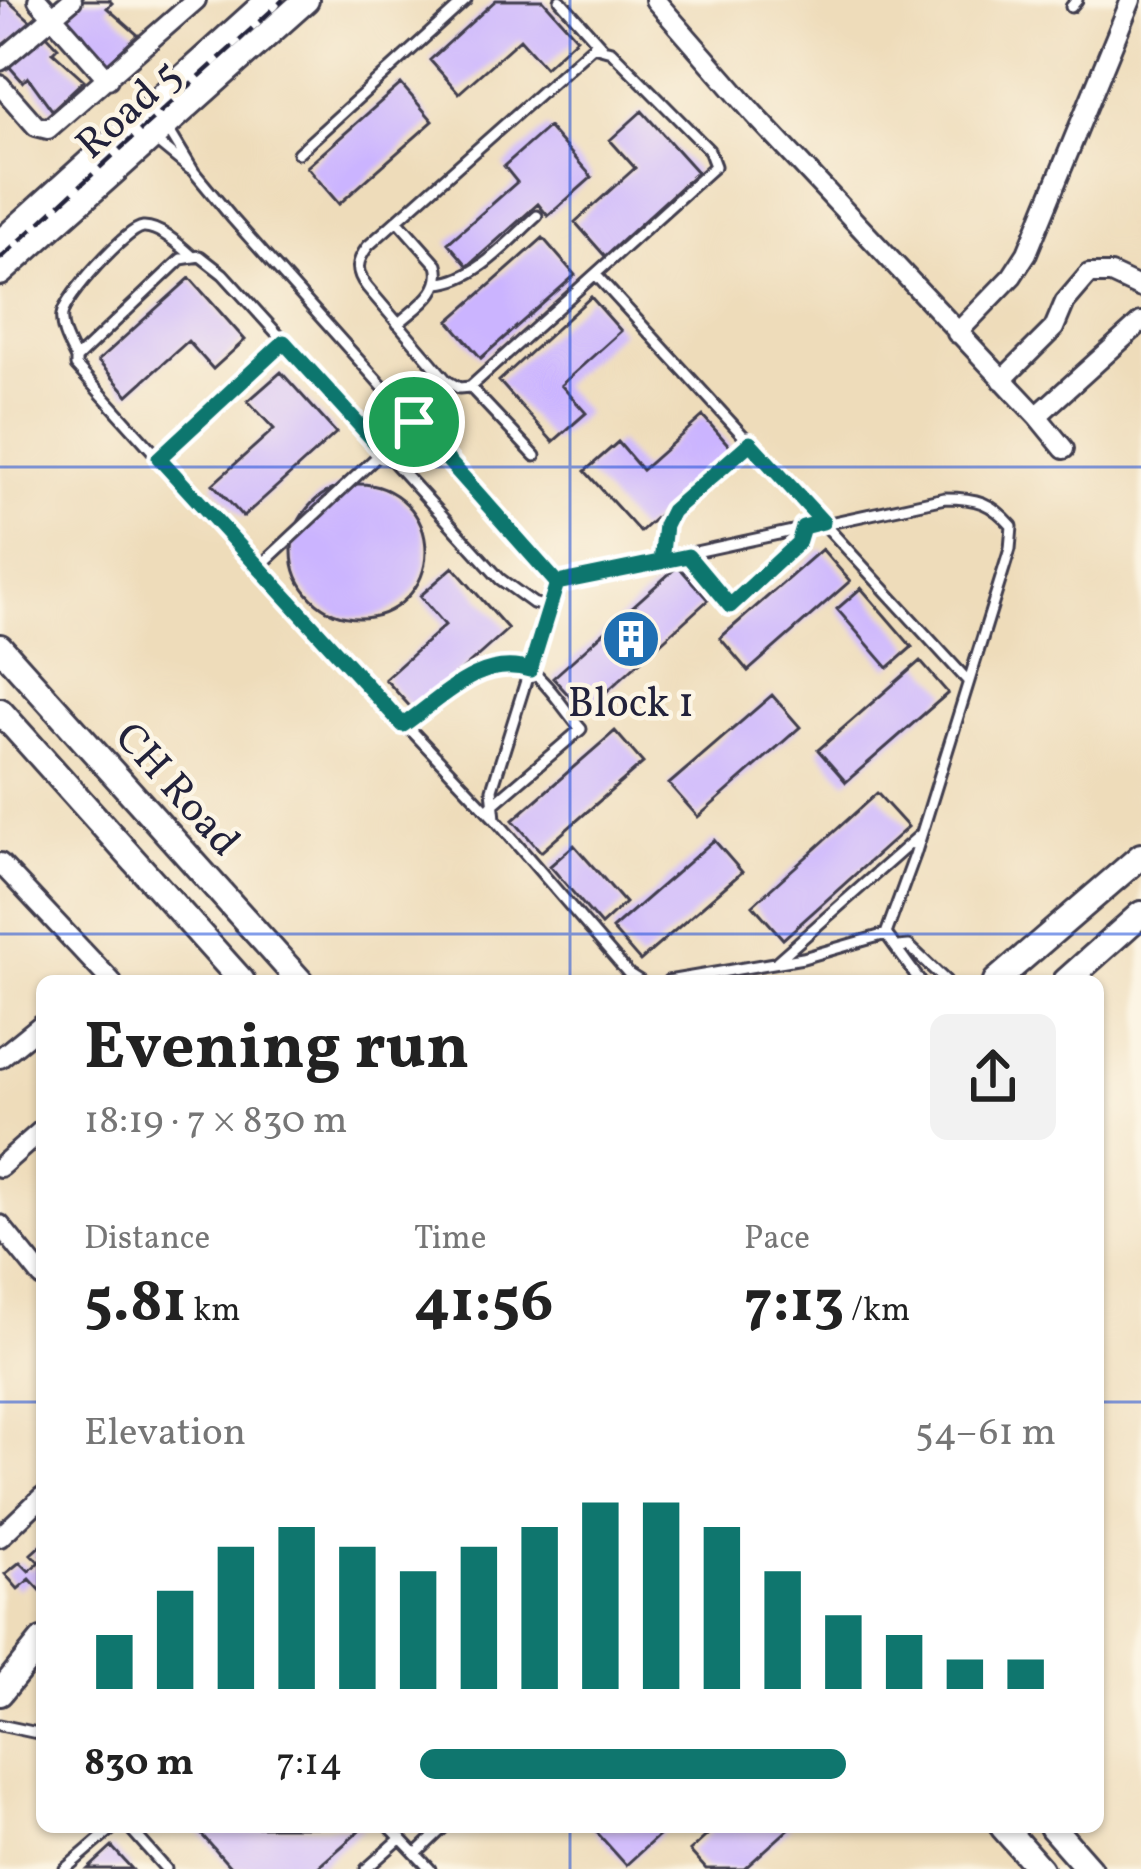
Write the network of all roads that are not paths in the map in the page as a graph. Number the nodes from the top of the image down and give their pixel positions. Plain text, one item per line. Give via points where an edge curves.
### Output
1 (38, 0) edge
2 (72, 0) edge
3 (196, 0) edge
4 (269, 0) edge
5 (306, 0) edge
6 (466, 0) edge
7 (560, 0) edge
8 (655, 0) edge
9 (1131, 0) edge
10 (52, 17) junction
11 (602, 47) junction
12 (0, 62) edge
13 (108, 79) junction
14 (0, 86) edge
15 (151, 122) junction
16 (298, 153) dead end
17 (194, 172) junction
18 (537, 216) dead end
19 (397, 220) junction
20 (0, 243) edge
21 (191, 254) junction
22 (0, 273) edge
23 (596, 275) junction
24 (439, 283) junction
25 (1141, 288) edge
26 (1141, 322) edge
27 (398, 324) junction
28 (957, 333) junction
29 (284, 342) junction
30 (76, 359) junction
31 (1002, 380) junction
32 (470, 387) junction
33 (1037, 416) junction
34 (414, 422) junction
35 (750, 443) junction
36 (1064, 449) dead end
37 (384, 452) junction
38 (535, 456) dead end
39 (159, 458) junction
40 (823, 522) junction
41 (803, 527) junction
42 (688, 556) junction
43 (661, 562) junction
44 (258, 568) junction
45 (557, 583) junction
46 (549, 608) junction
47 (0, 647) edge
48 (530, 670) junction
49 (968, 681) junction
50 (0, 711) edge
51 (403, 725) junction
52 (491, 806) junction
53 (495, 819) junction
54 (922, 834) junction
55 (1141, 856) edge
56 (0, 863) edge
57 (1141, 914) edge
58 (886, 934) junction
59 (898, 947) junction
60 (774, 963) junction
61 (99, 975) edge
62 (237, 975) edge
63 (295, 975) edge
64 (631, 975) edge
65 (703, 975) edge
66 (915, 975) edge
67 (940, 975) edge
68 (1003, 975) edge
69 (1073, 975) edge
70 (36, 1029) edge
71 (0, 1058) edge
72 (36, 1135) edge
73 (0, 1167) edge
74 (0, 1225) edge
75 (36, 1269) edge
76 (36, 1503) edge
77 (0, 1537) edge
78 (36, 1648) edge
79 (0, 1693) edge
80 (0, 1725) edge
81 (36, 1731) edge
82 (107, 1833) edge
83 (133, 1833) edge
84 (396, 1833) edge
85 (438, 1833) edge
86 (1007, 1833) edge
87 (1057, 1833) edge
88 (1061, 1833) edge
89 (401, 1838) junction
90 (416, 1854) junction
91 (1032, 1866) edge
92 (65, 1869) edge
93 (166, 1869) edge
94 (367, 1869) edge
95 (430, 1869) edge
96 (1089, 1869) edge

1 - 10 street
2 - 10 street
3 - 13 street
4 - 15 street, Road 5
5 - 15 street, Road 5
6 - 16 lane
7 - 11 lane
8 - 28 street
9 - 28 street via 1027,253
10 - 12 street
10 - 13 street
11 - 19 lane via 593,46
11 - 23 lane via 709,150 715,166
13 - 14 street via 48,129 36,127
15 - 17 lane
15 - 17 lane
15 - 20 street, Road 5
15 - 22 street, Road 5
17 - 34 lane
18 - 24 lane via 472,271
19 - 24 lane via 437,265
19 - 27 lane via 368,246 357,270
21 - 29 lane via 207,260
21 - 30 lane
21 - 30 lane via 151,229 127,236 66,303 63,327
23 - 32 lane
23 - 35 lane
24 - 27 lane
25 - 31 street via 1089,274 1054,328
26 - 33 street
27 - 32 lane via 447,381
28 - 31 street
29 - 37 lane
29 - 39 lane
30 - 39 lane
31 - 33 street
32 - 38 lane
33 - 36 street
34 - 37 lane
34 - 45 lane
35 - 40 lane
35 - 43 lane via 672,511
37 - 44 lane
37 - 46 lane via 500,579
39 - 44 lane
40 - 41 lane
40 - 49 lane
40 - 49 lane via 946,497 980,498 997,508 1012,526 1010,549
41 - 42 lane
41 - 42 lane via 798,543 730,606
42 - 43 lane
43 - 45 lane
44 - 51 lane
45 - 46 lane
46 - 48 lane
47 - 63 street, CH Road
48 - 51 lane via 491,667
48 - 52 lane
48 - 52 lane via 581,729
49 - 54 lane
50 - 62 street, CH Road
51 - 53 lane
52 - 53 lane
53 - 64 lane
54 - 58 lane
54 - 60 lane
55 - 68 street
56 - 61 street
57 - 69 street
58 - 59 lane
58 - 60 lane
59 - 66 lane
59 - 67 lane via 909,946
60 - 65 lane
70 - 71 street
72 - 73 street
74 - 75 street
76 - 77 street
78 - 79 street
80 - 81 lane
82 - 92 lane
83 - 93 lane
84 - 89 lane
85 - 90 lane
86 - 91 street
87 - 91 street
88 - 96 street
89 - 90 lane
89 - 94 lane
90 - 95 lane

